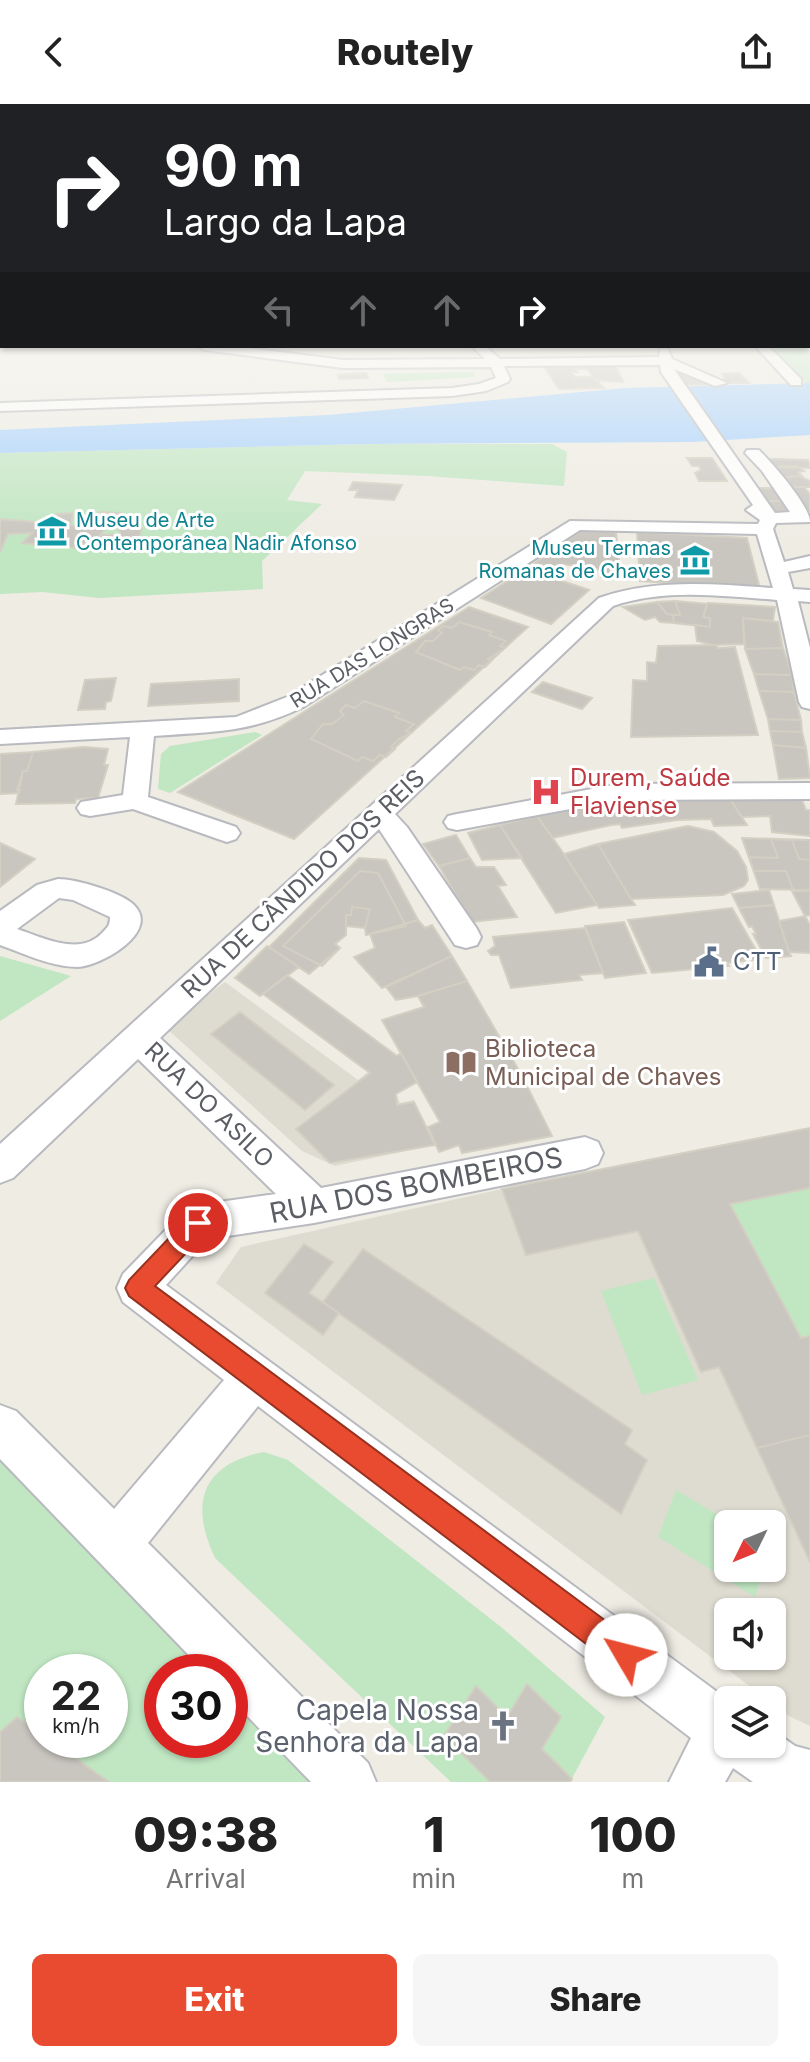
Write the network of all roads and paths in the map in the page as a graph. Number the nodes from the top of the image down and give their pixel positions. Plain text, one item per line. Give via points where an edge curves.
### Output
1 (196, 388) edge
2 (679, 388) edge
3 (0, 407) edge
4 (753, 453) dead end
5 (713, 454) dead end
6 (806, 517) edge
7 (767, 524) junction
8 (810, 562) edge
9 (777, 569) junction
10 (785, 595) junction
11 (810, 596) edge
12 (810, 702) edge
13 (143, 730) junction
14 (0, 737) edge
15 (810, 791) edge
16 (135, 801) junction
17 (90, 808) dead end
18 (379, 813) junction
19 (457, 822) dead end
20 (227, 833) dead end
21 (0, 927) edge
22 (0, 934) edge
23 (466, 937) dead end
24 (138, 1038) junction
25 (585, 1153) dead end
26 (0, 1167) edge
27 (314, 1206) junction
28 (256, 1375) junction
29 (0, 1427) edge
30 (116, 1544) junction
31 (714, 1722) edge
32 (715, 1758) edge
33 (765, 1758) edge
34 (810, 1777) edge
35 (349, 1782) edge
36 (696, 1782) edge

1 - 3 street
2 - 7 street
4 - 6 street
5 - 7 street
6 - 7 street
7 - 9 street
7 - 13 street, RUA DAS LONGRAS via 586,523 268,715 237,724
8 - 9 street
9 - 10 street
10 - 11 street
10 - 12 street
10 - 18 street, RUA DE CÂNDIDO DOS REIS via 664,590 606,602
13 - 14 street, RUA DAS LONGRAS
13 - 16 street
15 - 19 street via 619,792
16 - 17 street
16 - 20 street
18 - 23 street via 398,833
18 - 24 street, RUA DE CÂNDIDO DOS REIS
21 - 22 street via 57,887 75,889 123,911 126,918 111,945 78,958
24 - 26 street, RUA DE CÂNDIDO DOS REIS
24 - 27 street, RUA DO ASILO
25 - 27 street, RUA DOS BOMBEIROS
27 - 28 street, RUA DOS BOMBEIROS via 198,1223 137,1288
28 - 30 street
28 - 31 street
29 - 30 street
30 - 35 street
32 - 36 street
33 - 34 street via 783,1770

